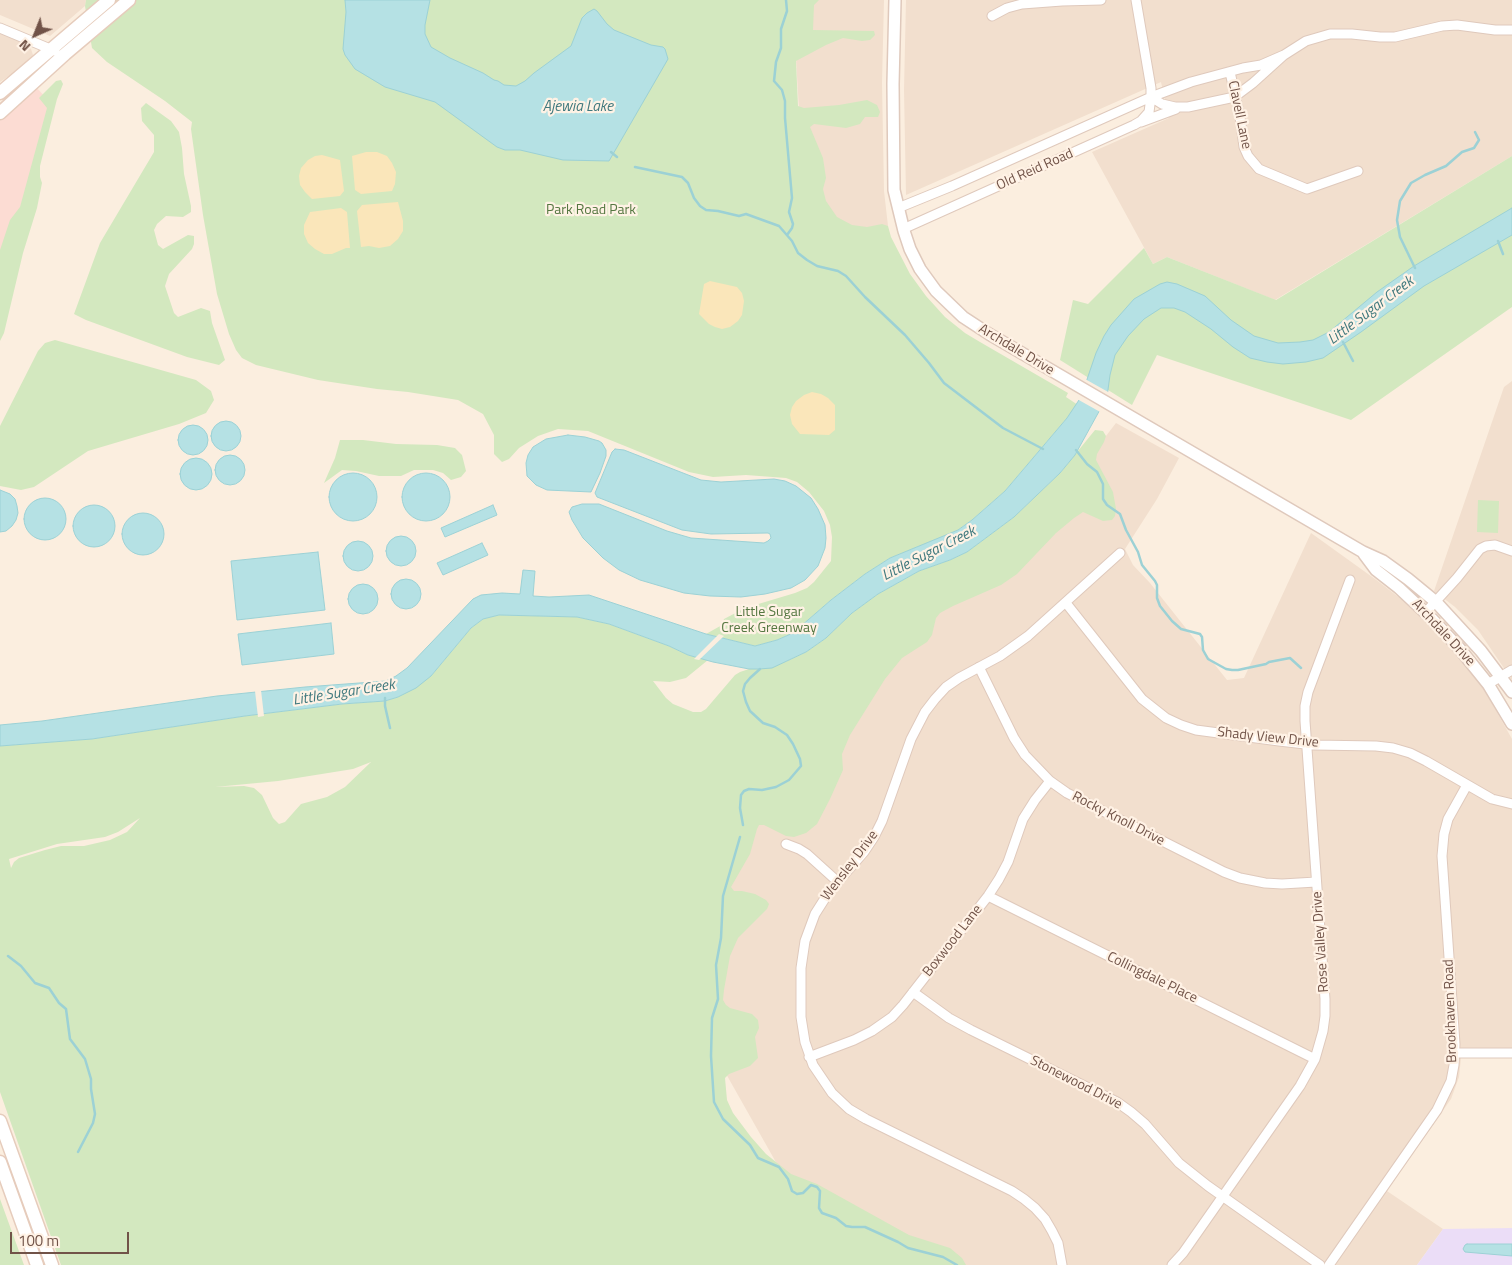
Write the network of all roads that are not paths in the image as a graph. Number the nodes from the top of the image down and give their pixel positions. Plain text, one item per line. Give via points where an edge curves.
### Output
1 (109, 0) edge
2 (129, 0) edge
3 (895, 0) edge
4 (1101, 0) edge
5 (1136, 0) edge
6 (992, 16) dead end
7 (0, 28) edge
8 (1512, 30) edge
9 (51, 50) junction
10 (66, 54) junction
11 (1284, 55) junction
12 (1230, 72) junction
13 (0, 93) edge
14 (1235, 96) junction
15 (1151, 97) junction
16 (1181, 108) junction
17 (0, 113) edge
18 (1134, 125) junction
19 (1358, 170) dead end
20 (898, 208) junction
21 (903, 229) junction
22 (1512, 551) edge
23 (1363, 552) junction
24 (1120, 553) dead end
25 (1350, 580) dead end
26 (1436, 602) junction
27 (1066, 603) junction
28 (1426, 612) junction
29 (979, 667) junction
30 (1512, 670) edge
31 (1501, 676) junction
32 (1488, 684) junction
33 (1511, 688) edge
34 (1496, 696) junction
35 (1512, 724) edge
36 (1306, 744) junction
37 (1050, 781) junction
38 (1467, 785) junction
39 (1512, 804) edge
40 (786, 844) dead end
41 (838, 882) junction
42 (1316, 882) junction
43 (988, 896) junction
44 (913, 992) junction
45 (1455, 1053) junction
46 (1512, 1053) edge
47 (809, 1057) junction
48 (1315, 1059) junction
49 (0, 1121) edge
50 (0, 1162) edge
51 (1222, 1196) junction
52 (37, 1265) edge
53 (52, 1265) edge
54 (1062, 1265) edge
55 (1172, 1265) edge
56 (1320, 1265) edge
57 (1328, 1265) edge

1 - 9 main road
2 - 10 main road
3 - 20 street, Archdale Drive via 894,190
4 - 6 street via 1022,4
5 - 15 street, Old Reid Road
7 - 9 street
8 - 11 street via 1457,25 1395,37 1327,35 1306,41
9 - 10 street
9 - 13 main road
10 - 17 main road
11 - 12 street
11 - 14 street
12 - 14 street, Clavell Lane
12 - 15 street
14 - 16 street
14 - 19 street, Clavell Lane via 1244,147 1259,169 1307,189
15 - 16 street via 1168,107
15 - 18 street, Old Reid Road via 1149,112
15 - 20 street, Old Reid Road
16 - 18 street
18 - 21 street, Old Reid Road
20 - 21 street, Archdale Drive
21 - 23 street, Archdale Drive via 920,269 936,291 980,329
22 - 26 street via 1495,545 1480,550
23 - 26 street, Archdale Drive via 1382,561
23 - 28 street, Archdale Drive via 1376,570
24 - 27 street, Wensley Drive
25 - 36 street, Rose Valley Drive via 1308,692
26 - 28 street
26 - 31 street, Archdale Drive
27 - 29 street, Wensley Drive via 1010,650
27 - 36 street, Shady View Drive via 1130,685 1166,718 1196,730
28 - 32 street, Archdale Drive
29 - 37 street, Rocky Knoll Drive via 1014,738
29 - 41 street, Wensley Drive via 946,687 925,712 911,739 874,837
30 - 31 street
31 - 32 street
31 - 33 street, Archdale Drive
32 - 34 street, Archdale Drive
33 - 34 street
34 - 35 street, Archdale Drive
36 - 38 street, Shady View Drive via 1394,748 1426,761
36 - 42 street, Rose Valley Drive
37 - 42 street, Rocky Knoll Drive via 1076,798 1224,872 1265,883
37 - 43 street, Boxwood Lane via 1023,819 1008,862
38 - 39 street, Shady View Drive via 1492,799
38 - 45 street, Brookhaven Road via 1448,819 1442,856
40 - 41 street via 807,854
41 - 47 street, Wensley Drive via 824,899 808,930 801,968 801,1017
42 - 48 street, Rose Valley Drive via 1325,1016 1324,1032
43 - 44 street, Boxwood Lane
43 - 48 street, Collingdale Place
44 - 47 street, Boxwood Lane via 892,1017 872,1031
44 - 51 street, Stonewood Drive via 971,1030 1117,1102 1145,1124 1180,1164
45 - 46 street
45 - 57 street, Brookhaven Road via 1451,1081 1437,1110
47 - 54 street, Wensley Drive via 826,1087 849,1108 1024,1198 1052,1230
48 - 51 street, Rose Valley Drive via 1300,1086
49 - 53 main road
50 - 52 main road
51 - 55 street, Rose Valley Drive
51 - 56 street, Stonewood Drive

